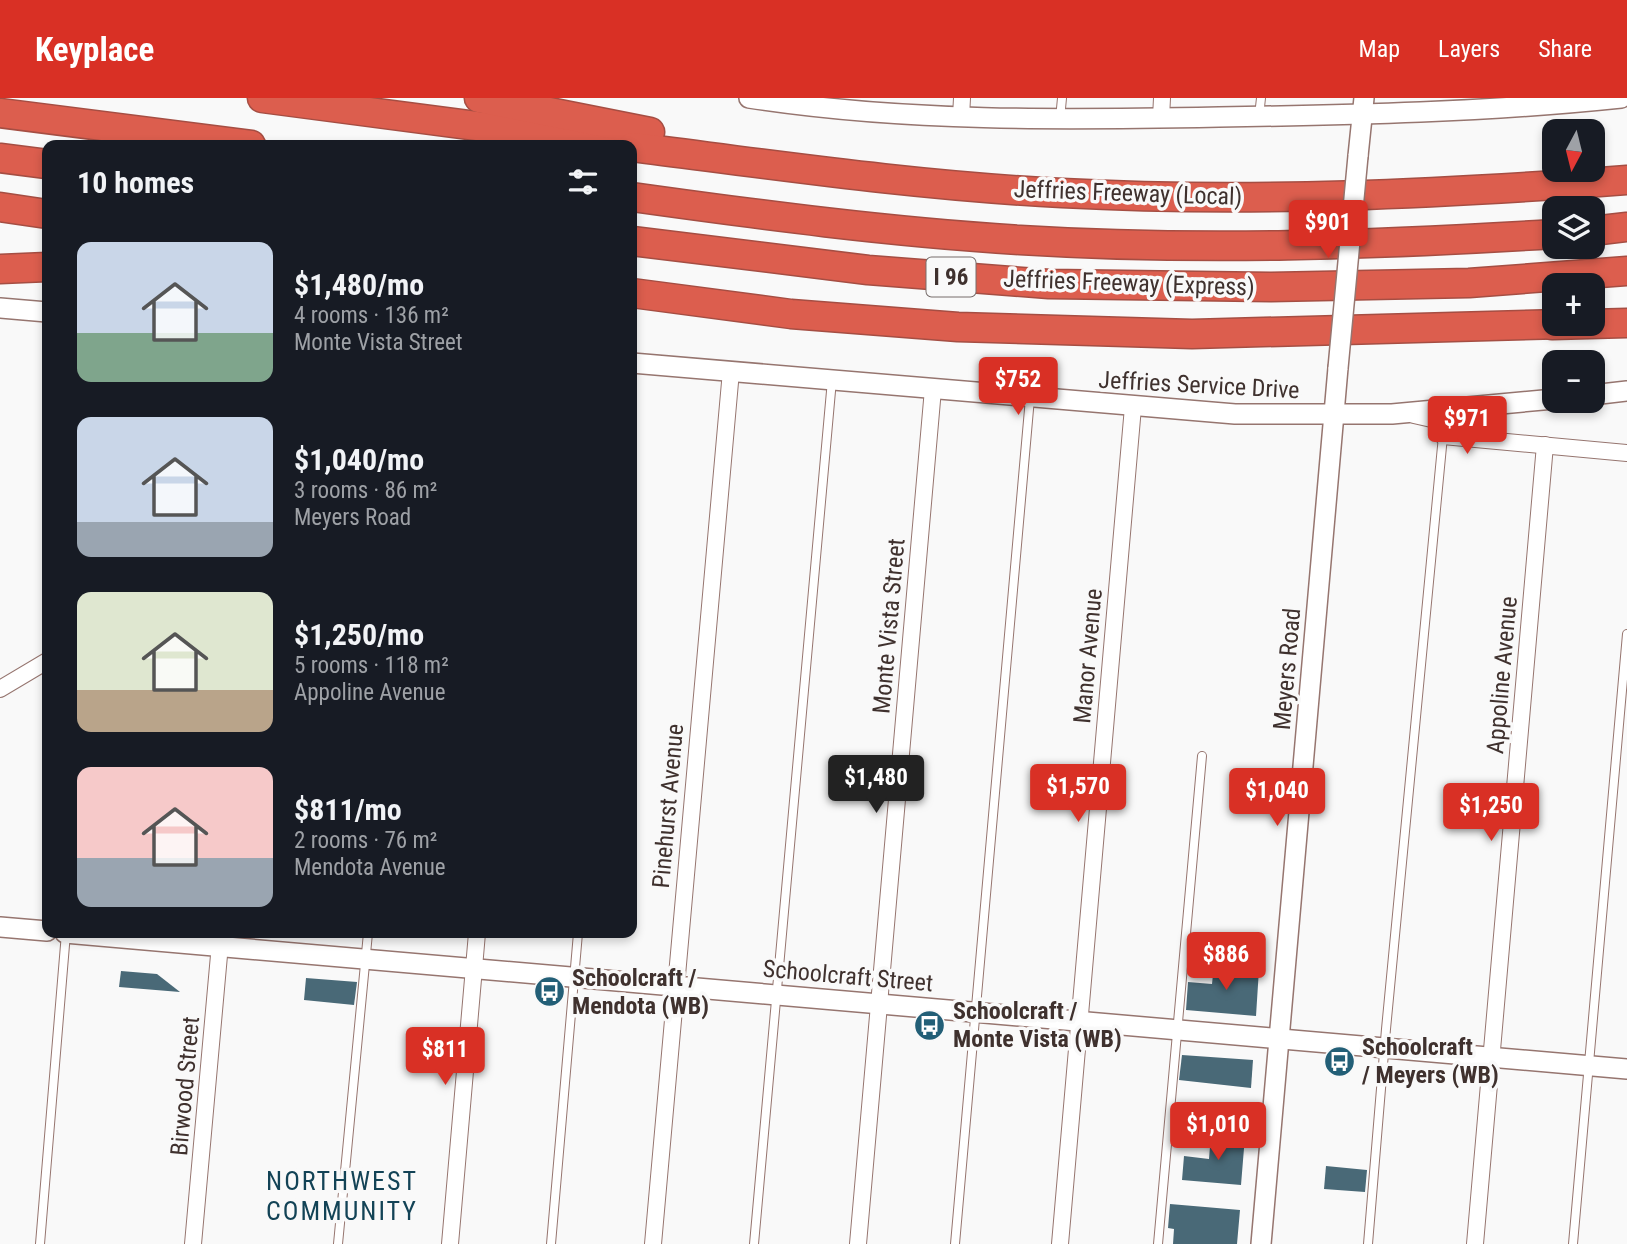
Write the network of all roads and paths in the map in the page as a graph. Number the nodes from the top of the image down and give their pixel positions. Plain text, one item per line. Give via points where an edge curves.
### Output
1 (262, 98) edge
2 (480, 98) edge
3 (754, 98) edge
4 (1062, 98) edge
5 (1162, 98) edge
6 (1621, 98) edge
7 (1580, 100) edge
8 (857, 104) edge
9 (1472, 104) edge
10 (1363, 106) edge
11 (961, 107) edge
12 (1260, 107) edge
13 (0, 113) edge
14 (1161, 118) junction
15 (1060, 120) junction
16 (212, 140) edge
17 (584, 140) edge
18 (637, 147) edge
19 (0, 158) edge
20 (42, 163) edge
21 (760, 163) junction
22 (1620, 179) edge
23 (637, 198) edge
24 (0, 207) edge
25 (42, 213) edge
26 (1627, 228) edge
27 (1605, 230) edge
28 (1542, 235) edge
29 (637, 242) edge
30 (42, 267) edge
31 (0, 269) edge
32 (1627, 271) edge
33 (637, 294) edge
34 (0, 308) edge
35 (42, 312) edge
36 (1627, 315) edge
37 (1605, 318) edge
38 (1605, 323) edge
39 (1627, 323) edge
40 (1542, 324) edge
41 (637, 363) edge
42 (731, 371) junction
43 (832, 380) junction
44 (933, 389) junction
45 (1627, 391) edge
46 (1605, 394) edge
47 (1030, 398) junction
48 (1542, 400) edge
49 (1133, 407) junction
50 (1405, 413) junction
51 (1334, 416) junction
52 (1443, 436) junction
53 (1545, 445) junction
54 (1627, 453) edge
55 (1627, 634) edge
56 (42, 664) edge
57 (0, 689) edge
58 (1202, 756) dead end
59 (0, 927) edge
60 (42, 931) edge
61 (66, 938) edge
62 (195, 938) edge
63 (367, 938) edge
64 (477, 938) edge
65 (578, 938) edge
66 (221, 939) edge
67 (365, 959) junction
68 (474, 968) junction
69 (574, 977) junction
70 (675, 986) junction
71 (776, 995) junction
72 (878, 1003) junction
73 (977, 1012) junction
74 (1079, 1021) junction
75 (1177, 1029) junction
76 (1279, 1038) junction
77 (1384, 1048) junction
78 (1491, 1057) junction
79 (1587, 1066) junction
80 (1627, 1069) edge
81 (40, 1244) edge
82 (193, 1244) edge
83 (338, 1244) edge
84 (450, 1244) edge
85 (551, 1244) edge
86 (653, 1244) edge
87 (754, 1244) edge
88 (858, 1244) edge
89 (955, 1244) edge
90 (1060, 1244) edge
91 (1158, 1244) edge
92 (1261, 1244) edge
93 (1368, 1244) edge
94 (1475, 1244) edge
95 (1573, 1244) edge

1 - 17 highway
2 - 21 highway via 691,141
3 - 8 street
4 - 15 lane
5 - 14 street
6 - 7 street
7 - 9 street
8 - 11 street
9 - 10 street
10 - 12 street
10 - 51 street, Meyers Road, bridge
11 - 15 street
12 - 14 street
13 - 16 highway
14 - 15 street
18 - 21 highway, Jeffries Freeway (Local)
19 - 20 highway
21 - 22 highway, Jeffries Freeway (Local) via 893,179 1136,196 1388,195
23 - 28 highway, Jeffries Freeway (Express) / I 96 via 849,226 1117,244 1373,244
24 - 25 highway
26 - 27 highway
29 - 32 highway, Jeffries Freeway (Express) / I 96 via 868,270 1062,285 1469,283
30 - 31 highway
33 - 40 highway, I 96 via 791,314 958,327 1192,334
34 - 35 street
36 - 37 highway
38 - 39 highway
41 - 42 street, Jeffries Service Drive
42 - 43 street, Jeffries Service Drive
42 - 70 street, Pinehurst Avenue
43 - 44 street, Jeffries Service Drive
43 - 71 lane
44 - 47 street, Jeffries Service Drive
44 - 72 street, Monte Vista Street
45 - 46 street
47 - 49 street, Jeffries Service Drive
47 - 73 lane
48 - 50 street, Jeffries Service Drive
49 - 51 street, Jeffries Service Drive
49 - 74 street, Manor Avenue
50 - 51 street, Jeffries Service Drive
50 - 52 street via 1436,420
51 - 76 street, Meyers Road
52 - 53 street
52 - 77 lane
53 - 54 street
53 - 78 street, Appoline Avenue
55 - 79 lane
56 - 57 street
58 - 75 lane
59 - 60 street
61 - 81 lane
62 - 66 street, Schoolcraft Street
63 - 67 lane
64 - 68 street
65 - 69 lane
66 - 67 street, Schoolcraft Street
66 - 82 street, Birwood Street
67 - 68 street, Schoolcraft Street
67 - 83 lane
68 - 69 street, Schoolcraft Street
68 - 84 street
69 - 70 street, Schoolcraft Street
69 - 85 lane
70 - 71 street, Schoolcraft Street
70 - 86 street, Pinehurst Avenue
71 - 72 street, Schoolcraft Street
71 - 87 lane
72 - 73 street, Schoolcraft Street
72 - 88 street, Monte Vista Street
73 - 74 street, Schoolcraft Street
73 - 89 lane
74 - 75 street, Schoolcraft Street
74 - 90 street, Manor Avenue
75 - 76 street, Schoolcraft Street
75 - 91 lane
76 - 77 street, Schoolcraft Street
76 - 92 street, Meyers Road
77 - 78 street, Schoolcraft Street
77 - 93 lane
78 - 79 street, Schoolcraft Street
78 - 94 street, Appoline Avenue
79 - 80 street, Schoolcraft Street
79 - 95 lane

